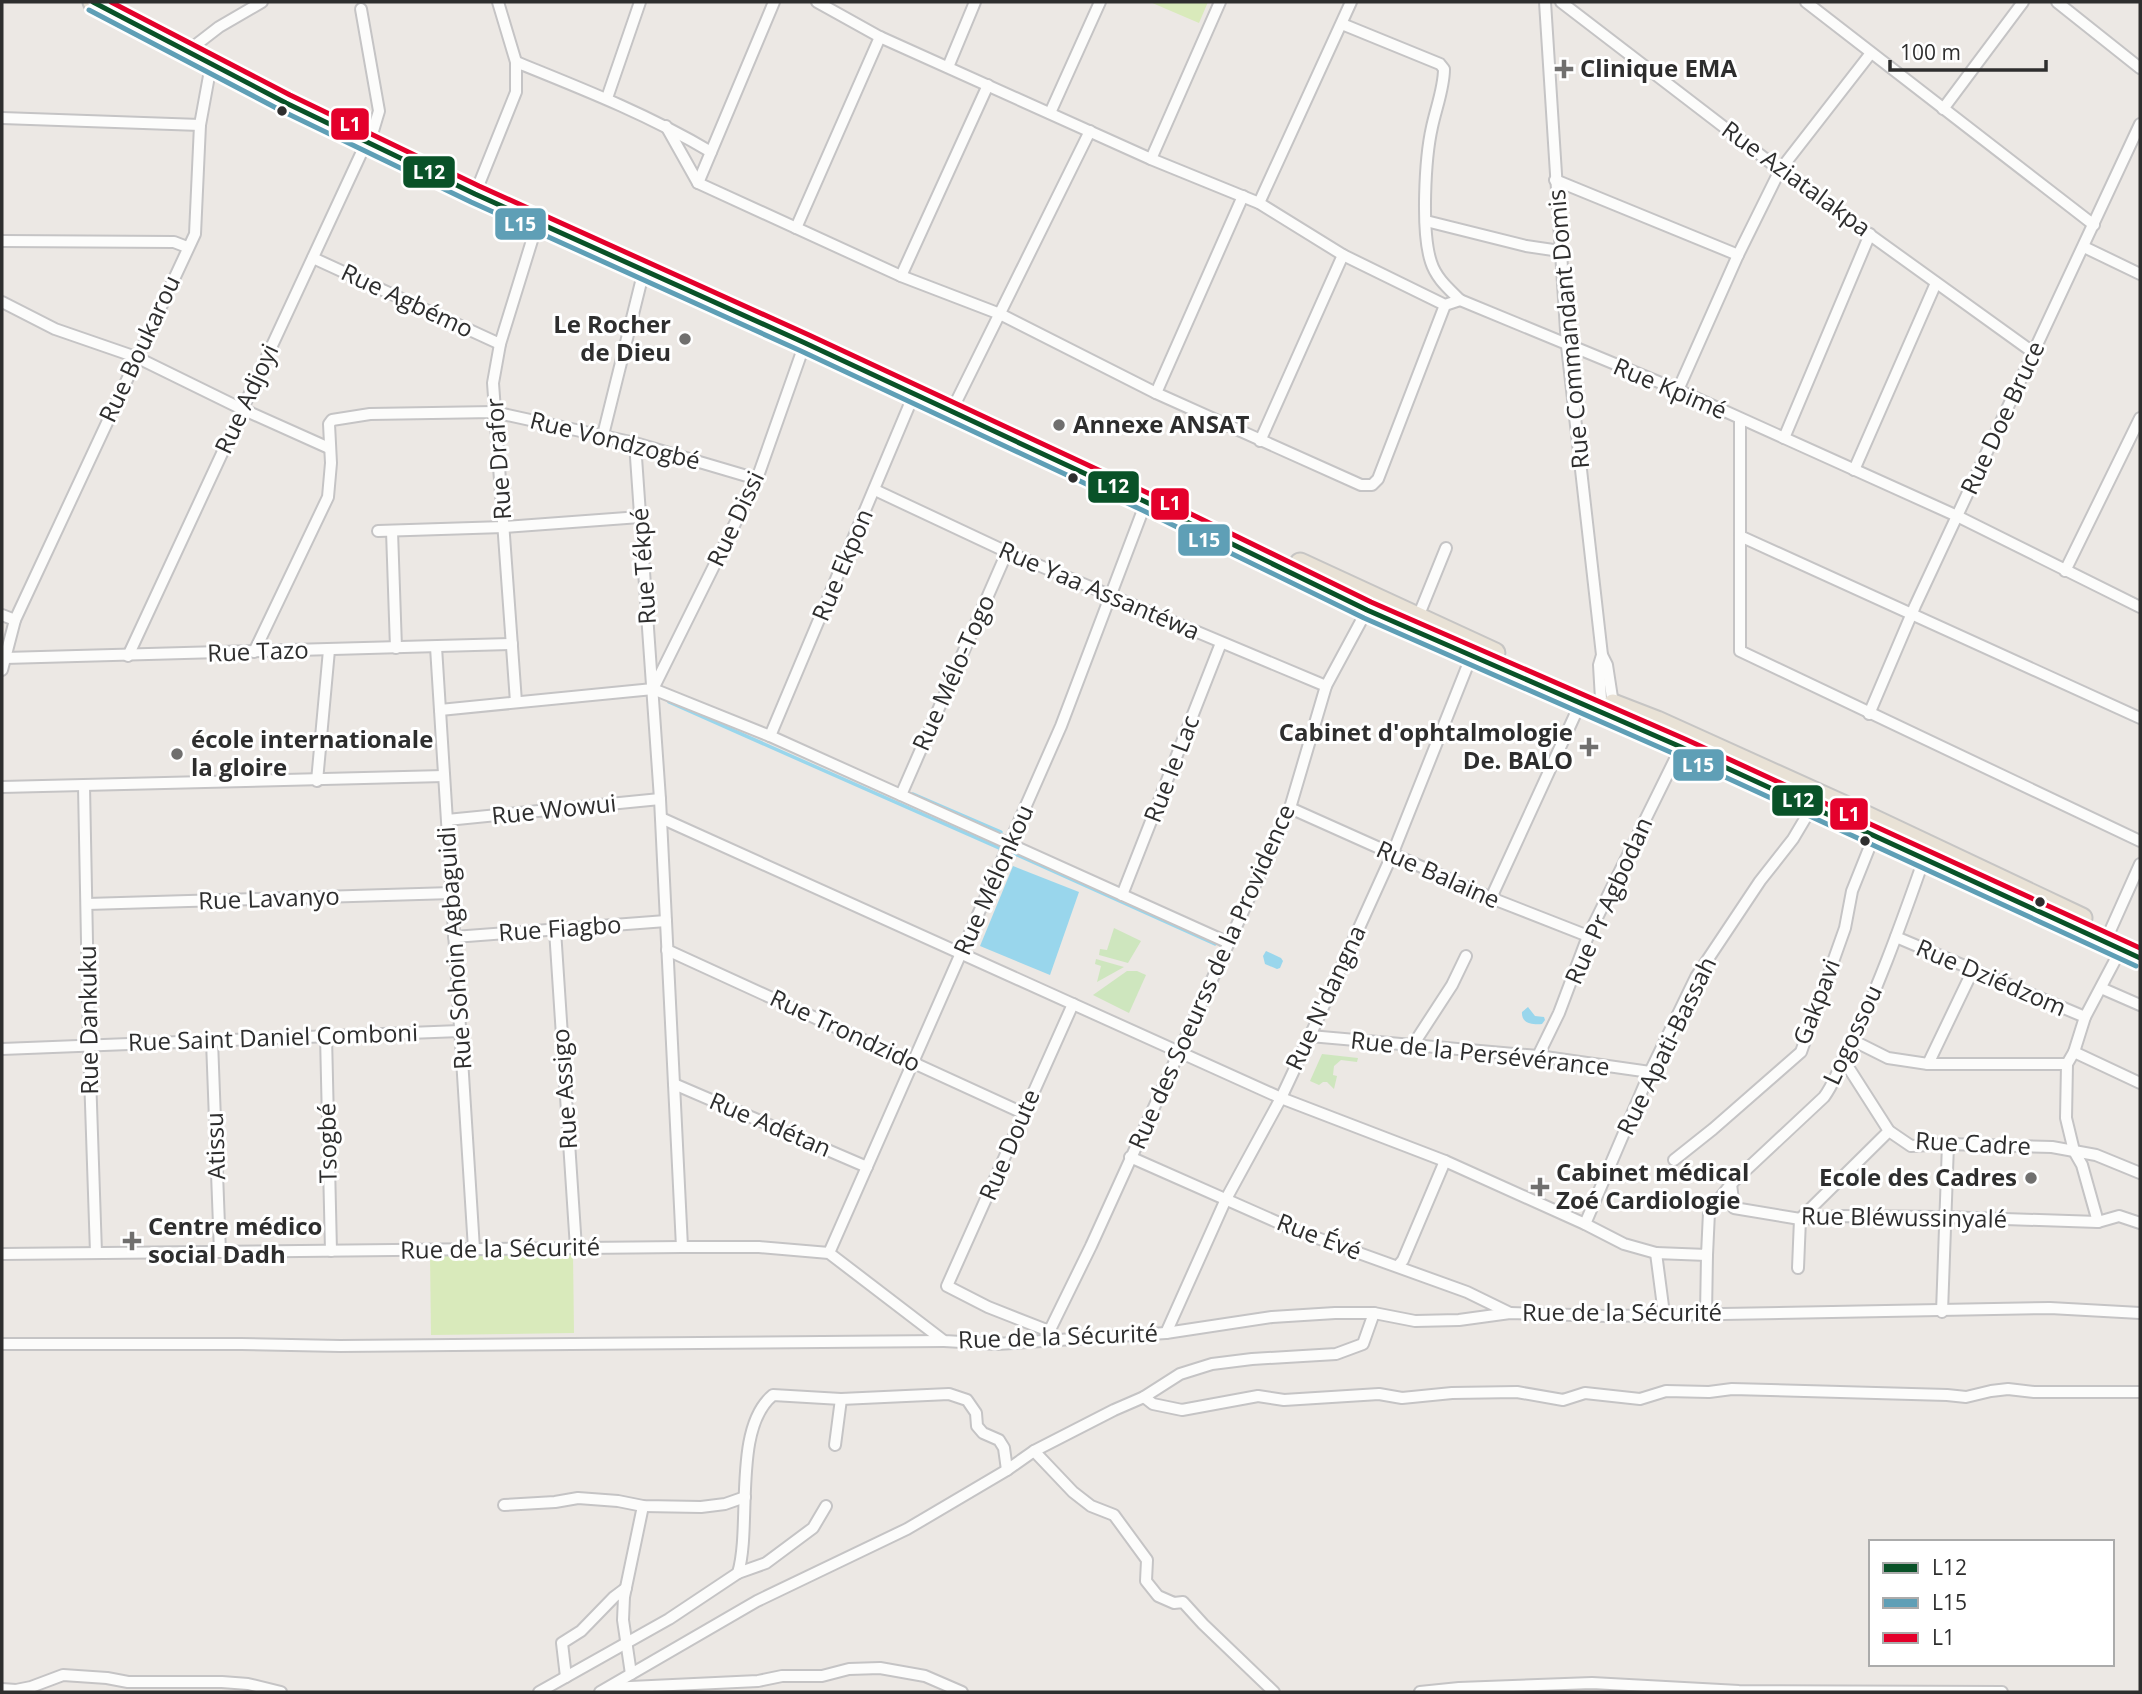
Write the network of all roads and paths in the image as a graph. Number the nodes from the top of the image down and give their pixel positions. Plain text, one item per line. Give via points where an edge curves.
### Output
1 (93, 2) edge
2 (120, 2) edge
3 (262, 2) edge
4 (498, 2) edge
5 (640, 2) edge
6 (775, 2) edge
7 (817, 2) edge
8 (975, 2) edge
9 (1100, 2) edge
10 (1220, 2) edge
11 (1351, 2) edge
12 (1545, 2) edge
13 (1561, 2) edge
14 (1806, 2) edge
15 (2023, 2) edge
16 (2057, 2) edge
17 (361, 9) dead end
18 (1342, 24) junction
19 (880, 37) junction
20 (194, 49) junction
21 (1871, 53) junction
22 (214, 60) junction
23 (516, 62) junction
24 (948, 67) junction
25 (2140, 68) edge
26 (988, 85) junction
27 (607, 99) junction
28 (1943, 109) junction
29 (1050, 113) junction
30 (2, 118) edge
31 (2140, 124) edge
32 (200, 125) junction
33 (666, 126) junction
34 (1090, 131) junction
35 (370, 137) junction
36 (711, 152) junction
37 (1151, 159) junction
38 (1780, 170) junction
39 (1555, 180) junction
40 (698, 183) junction
41 (478, 189) junction
42 (1243, 196) junction
43 (1259, 204) junction
44 (1426, 221) junction
45 (538, 222) junction
46 (2094, 225) junction
47 (796, 228) junction
48 (1870, 234) junction
49 (2, 241) edge
50 (187, 247) junction
51 (2084, 247) junction
52 (1560, 251) junction
53 (1343, 255) junction
54 (1738, 255) junction
55 (313, 258) junction
56 (644, 270) junction
57 (2140, 274) edge
58 (901, 276) junction
59 (1936, 283) junction
60 (1460, 300) junction
61 (2, 302) edge
62 (1445, 305) junction
63 (1000, 314) junction
64 (806, 343) junction
65 (500, 344) junction
66 (1567, 346) junction
67 (2034, 353) junction
68 (136, 357) junction
69 (1678, 390) junction
70 (1156, 393) junction
71 (914, 394) junction
72 (955, 406) junction
73 (243, 409) junction
74 (494, 412) junction
75 (2140, 418) edge
76 (1740, 419) junction
77 (603, 435) junction
78 (1784, 439) junction
79 (1260, 441) junction
80 (635, 443) junction
81 (329, 448) junction
82 (1854, 470) junction
83 (757, 479) junction
84 (875, 490) junction
85 (1148, 496) junction
86 (1957, 516) junction
87 (640, 517) junction
88 (504, 527) junction
89 (378, 531) dead end
90 (392, 531) junction
91 (1740, 536) junction
92 (1446, 548) dead end
93 (1007, 552) junction
94 (2065, 571) junction
95 (1110, 594) junction
96 (2140, 607) edge
97 (1367, 610) junction
98 (1912, 612) junction
99 (2, 615) edge
100 (1418, 617) junction
101 (15, 620) junction
102 (1222, 643) junction
103 (512, 644) junction
104 (436, 647) junction
105 (396, 648) junction
106 (329, 650) junction
107 (254, 652) junction
108 (128, 656) junction
109 (1471, 657) junction
110 (5, 658) junction
111 (2, 670) edge
112 (1326, 686) junction
113 (653, 688) junction
114 (516, 702) junction
115 (1600, 707) junction
116 (440, 710) junction
117 (1869, 714) junction
118 (2140, 718) edge
119 (770, 736) junction
120 (1681, 747) junction
121 (444, 776) junction
122 (317, 781) junction
123 (84, 786) junction
124 (2, 787) edge
125 (901, 795) junction
126 (660, 799) junction
127 (1812, 807) junction
128 (1290, 808) junction
129 (661, 818) junction
130 (447, 820) junction
131 (1874, 836) junction
132 (2140, 841) edge
133 (1010, 844) junction
134 (1392, 855) junction
135 (1924, 859) junction
136 (2140, 864) edge
137 (452, 893) junction
138 (1122, 895) junction
139 (1492, 898) junction
140 (87, 904) junction
141 (666, 921) junction
142 (555, 930) junction
143 (1588, 936) junction
144 (454, 937) junction
145 (1896, 937) junction
146 (2121, 941) edge
147 (1229, 943) junction
148 (667, 950) junction
149 (961, 953) junction
150 (1466, 956) dead end
151 (2140, 958) edge
152 (1973, 970) junction
153 (2101, 988) junction
154 (1073, 1004) junction
155 (2140, 1005) edge
156 (2085, 1017) junction
157 (460, 1031) junction
158 (326, 1036) junction
159 (1310, 1036) junction
160 (212, 1041) junction
161 (1854, 1041) junction
162 (89, 1045) junction
163 (1413, 1045) junction
164 (2, 1049) edge
165 (1179, 1052) junction
166 (2074, 1052) junction
167 (1538, 1056) junction
168 (1843, 1059) junction
169 (913, 1062) junction
170 (1928, 1064) junction
171 (2067, 1064) junction
172 (1650, 1072) junction
173 (2140, 1083) edge
174 (674, 1084) junction
175 (1280, 1098) junction
176 (1023, 1113) junction
177 (1889, 1131) junction
178 (1948, 1144) junction
179 (2074, 1151) junction
180 (1130, 1157) junction
181 (1674, 1160) dead end
182 (1445, 1161) junction
183 (867, 1167) junction
184 (2140, 1173) edge
185 (1731, 1184) junction
186 (1226, 1199) junction
187 (1945, 1217) junction
188 (1800, 1219) junction
189 (2098, 1222) junction
190 (2140, 1223) edge
191 (1585, 1224) junction
192 (682, 1247) junction
193 (576, 1248) junction
194 (474, 1249) junction
195 (331, 1251) junction
196 (220, 1252) junction
197 (96, 1253) junction
198 (829, 1253) junction
199 (1656, 1253) junction
200 (2, 1254) edge
201 (1707, 1255) junction
202 (1398, 1266) junction
203 (1798, 1268) dead end
204 (1942, 1312) junction
205 (2140, 1312) edge
206 (1374, 1313) junction
207 (1510, 1313) junction
208 (1664, 1314) junction
209 (1706, 1314) junction
210 (1166, 1333) junction
211 (1047, 1336) junction
212 (944, 1341) junction
213 (2, 1344) edge
214 (2140, 1392) edge
215 (1144, 1397) junction
216 (841, 1399) junction
217 (835, 1445) dead end
218 (1034, 1451) junction
219 (1007, 1470) junction
220 (745, 1497) junction
221 (504, 1504) dead end
222 (643, 1506) junction
223 (826, 1506) dead end
224 (738, 1573) junction
225 (626, 1588) junction
226 (625, 1643) junction
227 (631, 1674) junction
228 (566, 1677) junction
229 (2, 1689) edge
230 (603, 1690) edge
231 (281, 1692) edge
232 (539, 1692) edge
233 (962, 1692) edge
234 (1274, 1692) edge
235 (1420, 1692) edge
236 (2002, 1692) edge

1 - 20 highway
2 - 20 highway
3 - 20 street via 219,27
4 - 23 street
5 - 27 street
6 - 36 street
7 - 19 street
8 - 24 street
9 - 29 street
10 - 37 street
11 - 18 street
12 - 39 street, Rue Commandant Domis
13 - 38 street, Rue Aziatalakpa
14 - 21 street
15 - 28 street
16 - 25 street
17 - 35 street, Rue Adjoyi via 379,111
18 - 43 street
18 - 44 street via 1444,69 1431,130
19 - 24 street
19 - 47 street
20 - 22 highway
21 - 28 street
21 - 38 street
22 - 32 street, Rue Boukarou
22 - 35 highway
23 - 27 street
23 - 41 street via 513,102
24 - 26 street
26 - 29 street
26 - 58 street
27 - 33 street
28 - 46 street
29 - 34 street
30 - 32 street
31 - 46 street, Rue Doe Bruce
32 - 50 street, Rue Boukarou via 195,234
33 - 36 street
33 - 40 street
34 - 37 street
34 - 63 street
35 - 41 highway
35 - 55 street, Rue Adjoyi
36 - 40 street
37 - 42 street
38 - 48 street, Rue Aziatalakpa
38 - 54 street
39 - 52 street, Rue Commandant Domis
39 - 54 street
40 - 47 street
41 - 45 highway
41 - 72 highway
42 - 43 street
42 - 70 street
43 - 53 street
44 - 52 street
44 - 60 street via 1431,262 1439,279
45 - 56 highway
45 - 65 street, Rue Drafor
46 - 51 street, Rue Doe Bruce
47 - 58 street
48 - 59 street, Rue Aziatalakpa
48 - 78 street
49 - 50 street via 174,242
50 - 68 street, Rue Boukarou
51 - 57 street
51 - 67 street, Rue Doe Bruce
52 - 66 street, Rue Commandant Domis
53 - 62 street
53 - 79 street
54 - 69 street
55 - 65 street, Rue Agbémo
55 - 73 street, Rue Adjoyi
56 - 64 highway
56 - 77 street
58 - 63 street
59 - 67 street, Rue Aziatalakpa
59 - 82 street
60 - 62 street
60 - 66 street, Rue Kpimé
61 - 68 street via 55,329
62 - 79 street via 1372,485 1361,485
63 - 70 street
63 - 72 street
64 - 71 highway
64 - 83 street, Rue Dissi
65 - 74 street, Rue Drafor
66 - 69 street, Rue Kpimé
66 - 115 street, Rue Commandant Domis via 1602,655 1607,665
67 - 86 street, Rue Doe Bruce
68 - 73 street
68 - 101 street, Rue Boukarou
69 - 76 street, Rue Kpimé
70 - 79 street
71 - 72 highway
71 - 84 street, Rue Ekpon
72 - 85 highway via 1059,450
73 - 81 street
73 - 108 street, Rue Adjoyi
74 - 77 street, Rue Vondzogbé
74 - 81 street, Rue Vondzogbé via 370,414 332,420
74 - 88 street, Rue Drafor
75 - 94 street
76 - 78 street, Rue Kpimé
76 - 91 street
77 - 80 street, Rue Vondzogbé
78 - 82 street, Rue Kpimé
80 - 83 street, Rue Vondzogbé
80 - 87 street, Rue Tékpé
81 - 107 street via 328,497
82 - 86 street, Rue Kpimé
83 - 113 street, Rue Dissi
84 - 93 street, Rue Yaa Assantéwa
84 - 119 street, Rue Ekpon
85 - 95 street, Rue Mélonkou
85 - 97 highway
85 - 100 highway
86 - 94 street, Rue Kpimé
86 - 98 street, Rue Doe Bruce
87 - 88 street
87 - 113 street, Rue Tékpé
88 - 90 street
88 - 103 street, Rue Drafor
89 - 90 street
90 - 105 street
91 - 98 street
91 - 117 street via 1740,651
92 - 100 street
93 - 95 street, Rue Yaa Assantéwa
93 - 125 street, Rue Mélo-Togo
94 - 96 street, Rue Kpimé
95 - 102 street, Rue Yaa Assantéwa
95 - 133 street, Rue Mélonkou via 1061,726
97 - 109 highway
97 - 112 street, Rue des Soeurss de la Providence
98 - 117 street, Rue Doe Bruce
98 - 118 street
99 - 101 street
100 - 115 highway
101 - 110 street, Rue Boukarou
102 - 112 street, Rue Yaa Assantéwa
102 - 138 street, Rue le Lac
103 - 104 street, Rue Tazo
103 - 114 street, Rue Drafor
104 - 105 street, Rue Tazo
104 - 116 street, Rue Sohoin Agbaguidi
105 - 106 street, Rue Tazo
106 - 107 street, Rue Tazo
106 - 122 street
107 - 108 street, Rue Tazo
108 - 110 street, Rue Tazo
109 - 115 highway
109 - 134 street, Rue N'dangna
110 - 111 street, Rue Boukarou
112 - 128 street, Rue des Soeurss de la Providence
113 - 114 street
113 - 119 street
113 - 126 street, Rue Tékpé
114 - 116 street
115 - 120 highway
115 - 139 street
115 - 146 highway via 1657,721 1845,806
116 - 121 street, Rue Sohoin Agbaguidi
117 - 132 street
119 - 125 street
120 - 127 highway
120 - 143 street, Rue Pr Agbodan
121 - 122 street
121 - 130 street, Rue Sohoin Agbaguidi
122 - 123 street
123 - 124 street
123 - 140 street, Rue Dankuku
125 - 133 street
126 - 129 street, Rue Tékpé
126 - 130 street, Rue Wowui
127 - 131 highway
127 - 172 street, Rue Apati-Bassah via 1696,978
128 - 134 street, Rue Balaine
128 - 147 street, Rue des Soeurss de la Providence
129 - 141 street, Rue Tékpé
129 - 149 street
130 - 137 street, Rue Sohoin Agbaguidi
131 - 135 highway
131 - 181 street, Gakpavi via 1801,1052
133 - 138 street
133 - 149 street, Rue Mélonkou
134 - 139 street, Rue Balaine
134 - 159 street, Rue N'dangna
135 - 145 street, Logossou
135 - 146 highway
136 - 146 street
137 - 140 street, Rue Lavanyo
137 - 144 street, Rue Sohoin Agbaguidi
138 - 147 street
139 - 143 street, Rue Balaine
140 - 162 street, Rue Dankuku
141 - 142 street, Rue Fiagbo
141 - 148 street, Rue Tékpé
142 - 144 street, Rue Fiagbo
142 - 193 street, Rue Assigo
143 - 167 street, Rue Pr Agbodan
144 - 157 street, Rue Sohoin Agbaguidi
145 - 152 street, Rue Dziédzom
145 - 161 street, Logossou
146 - 151 highway
146 - 153 street
147 - 165 street, Rue des Soeurss de la Providence
148 - 169 street, Rue Trondzido
148 - 174 street, Rue Tékpé
149 - 154 street
149 - 169 street, Rue Mélonkou
150 - 163 street
152 - 156 street, Rue Dziédzom
152 - 170 street
153 - 155 street
153 - 156 street
154 - 165 street
154 - 176 street, Rue Doute
156 - 166 street
157 - 158 street, Rue Saint Daniel Comboni
157 - 194 street, Rue Sohoin Agbaguidi
158 - 160 street, Rue Saint Daniel Comboni
158 - 195 street, Tsogbé
159 - 163 street, Rue de la Persévérance
159 - 175 street, Rue N'dangna
160 - 162 street, Rue Saint Daniel Comboni
160 - 196 street, Atissu
161 - 168 street, Logossou
161 - 170 street via 1888,1058
162 - 164 street, Rue Saint Daniel Comboni
162 - 197 street, Rue Dankuku
163 - 167 street, Rue de la Persévérance
165 - 175 street
165 - 180 street, Rue des Soeurss de la Providence
166 - 171 street
166 - 173 street
167 - 172 street, Rue de la Persévérance
168 - 177 street, Rue Cadre
168 - 185 street, Logossou via 1824,1097
169 - 176 street, Rue Trondzido
169 - 183 street, Rue Mélonkou
170 - 171 street
171 - 179 street via 2066,1118
172 - 191 street, Rue Apati-Bassah
174 - 183 street, Rue Adétan
174 - 192 street, Rue Tékpé
175 - 182 street
175 - 186 street, Rue N'dangna
176 - 211 street, Rue Doute via 947,1286
177 - 178 street, Rue Cadre via 1911,1146
177 - 188 street
178 - 179 street, Rue Cadre
178 - 187 street
179 - 184 street, Rue Cadre
179 - 189 street
180 - 186 street, Rue Évé
180 - 211 street, Rue des Soeurss de la Providence
182 - 191 street
182 - 202 street
183 - 198 street, Rue Mélonkou
185 - 188 street, Rue Bléwussinyalé via 1734,1209
185 - 201 street, Logossou via 1709,1212
186 - 202 street, Rue Évé via 1295,1230
186 - 210 street, Rue N'dangna
187 - 188 street, Rue Bléwussinyalé
187 - 189 street, Rue Bléwussinyalé
187 - 204 street
188 - 203 street
189 - 190 street, Rue Bléwussinyalé via 2119,1216
191 - 199 street via 1624,1244
192 - 193 street, Rue de la Sécurité
192 - 198 street, Rue de la Sécurité
193 - 194 street, Rue de la Sécurité
194 - 195 street, Rue de la Sécurité
195 - 196 street, Rue de la Sécurité
196 - 197 street, Rue de la Sécurité
197 - 200 street, Rue de la Sécurité
198 - 212 street, Rue de la Sécurité
199 - 201 street
199 - 208 street
201 - 209 street
202 - 207 street, Rue Évé
204 - 205 street, Rue de la Sécurité via 2050,1308
204 - 209 street, Rue de la Sécurité
206 - 207 street, Rue de la Sécurité via 1415,1321
206 - 210 street, Rue de la Sécurité via 1272,1317
206 - 215 street via 1363,1344 1346,1352 1212,1364 1180,1374
207 - 208 street, Rue de la Sécurité
208 - 209 street, Rue de la Sécurité
210 - 211 street, Rue de la Sécurité
211 - 212 street, Rue de la Sécurité via 997,1344
212 - 213 street
214 - 215 street via 2008,1390 1966,1397 1732,1389 1666,1391 1640,1399 1585,1393 1563,1400 1517,1392 1284,1400 1258,1396 1182,1410 1153,1404
215 - 218 street
216 - 217 street
216 - 219 street via 949,1394 967,1400 976,1413 977,1426 1004,1448
216 - 220 street via 773,1395 765,1402 746,1458
218 - 219 street
218 - 234 street via 1073,1492 1114,1515 1147,1560 1146,1581 1158,1597 1183,1602
219 - 227 street via 907,1529 757,1601
220 - 222 street via 701,1507
220 - 224 street
221 - 222 street via 578,1498
222 - 225 street
223 - 224 street via 813,1528 794,1544 766,1563
224 - 226 street
225 - 226 street
225 - 228 street via 562,1643
226 - 227 street
226 - 228 street
227 - 230 street
228 - 232 street
229 - 231 street via 31,1687 62,1675 128,1682 248,1684
230 - 233 street via 880,1668 925,1675
235 - 236 street via 1592,1683 1739,1691

